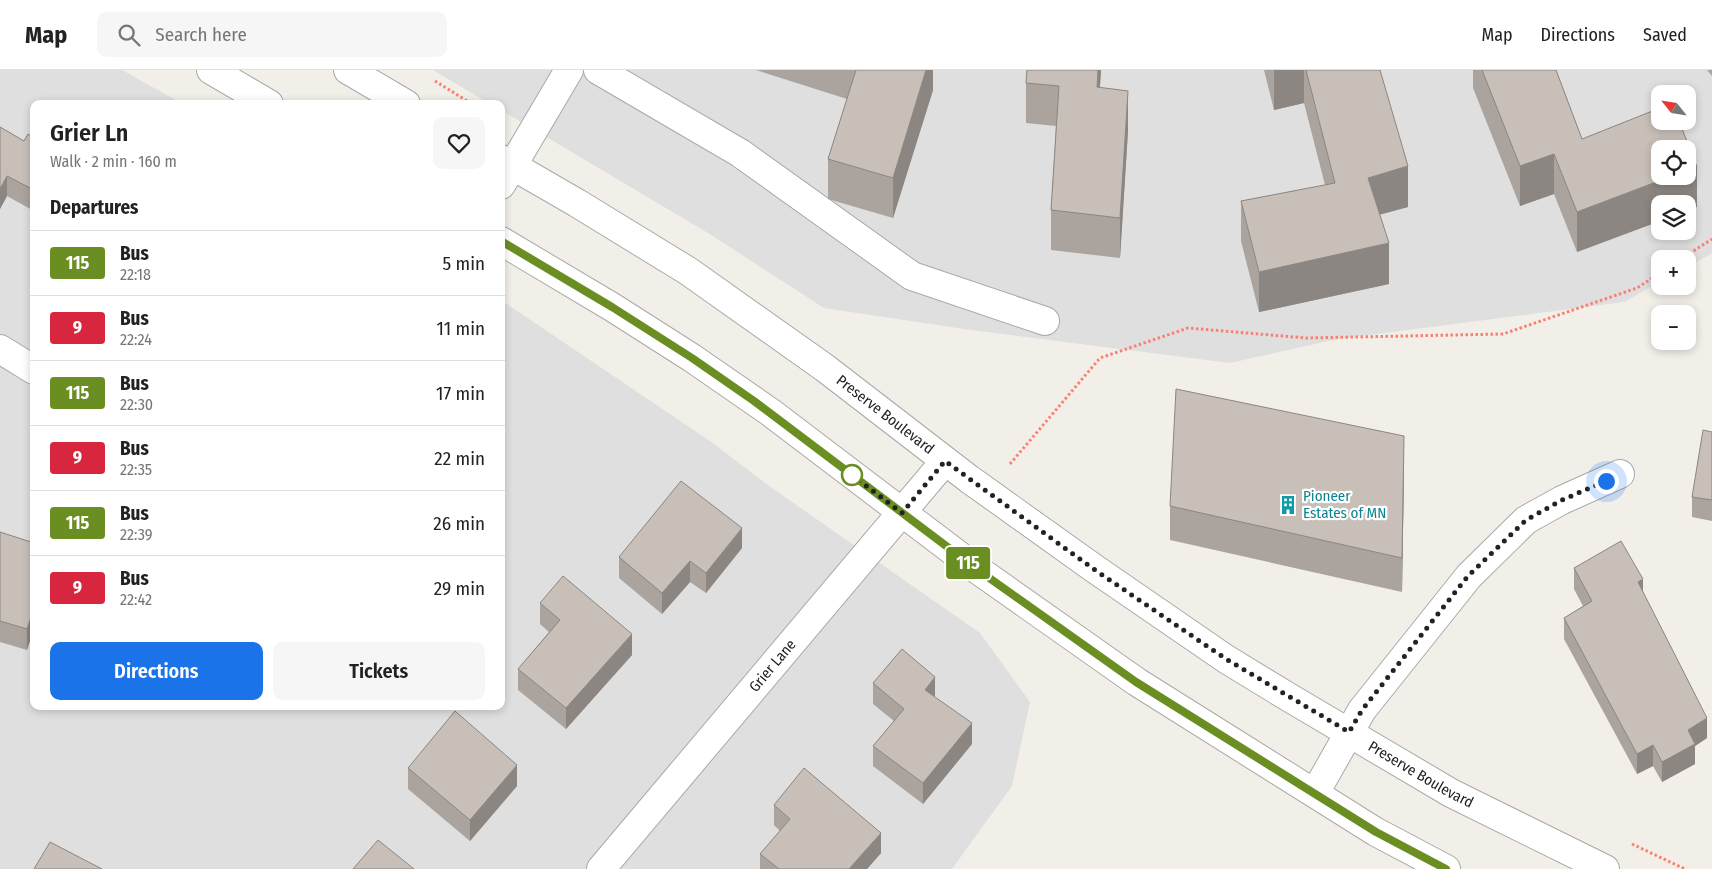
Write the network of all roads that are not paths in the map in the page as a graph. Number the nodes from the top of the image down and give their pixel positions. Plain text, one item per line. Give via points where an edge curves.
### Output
1 (210, 70) edge
2 (348, 70) edge
3 (569, 70) edge
4 (598, 70) edge
5 (262, 100) edge
6 (399, 100) edge
7 (505, 170) edge
8 (505, 243) edge
9 (1045, 321) dead end
10 (0, 349) edge
11 (30, 368) edge
12 (945, 461) junction
13 (1620, 474) dead end
14 (902, 513) junction
15 (1349, 732) junction
16 (1315, 793) junction
17 (601, 869) edge
18 (1446, 869) edge
19 (1604, 869) edge

1 - 5 street
2 - 6 street
3 - 7 street
4 - 9 street via 740,153 912,276
7 - 12 street, Preserve Boulevard via 688,271 825,368
8 - 14 street via 692,358 770,412
10 - 11 street
12 - 14 street, Grier Lane
12 - 15 street, Preserve Boulevard via 1095,570 1226,659
13 - 15 street via 1526,520 1468,576 1362,710
14 - 16 street via 1136,682
14 - 17 street, Grier Lane
15 - 16 street
15 - 19 street, Preserve Boulevard via 1451,793
16 - 18 street via 1376,832

